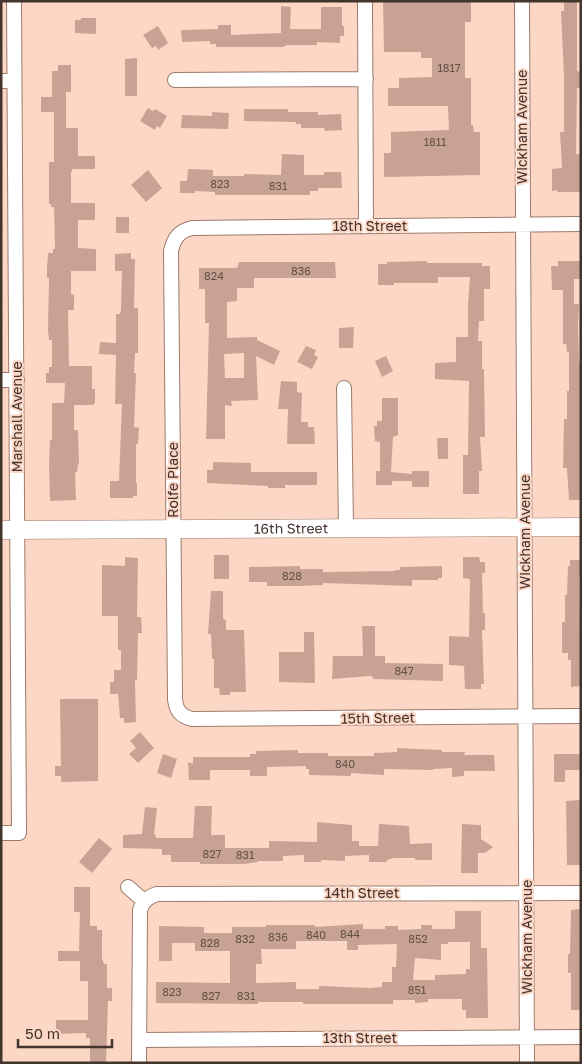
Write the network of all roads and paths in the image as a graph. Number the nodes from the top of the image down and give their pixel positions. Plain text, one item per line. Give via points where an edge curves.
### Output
1 (14, 1) edge
2 (365, 1) edge
3 (522, 1) edge
4 (366, 79) junction
5 (175, 80) dead end
6 (8, 81) edge
7 (523, 224) junction
8 (581, 224) edge
9 (366, 226) junction
10 (8, 228) edge
11 (172, 249) joint
12 (1, 380) edge
13 (17, 380) junction
14 (344, 388) dead end
15 (581, 526) edge
16 (525, 527) junction
17 (346, 528) junction
18 (173, 529) junction
19 (9, 530) edge
20 (178, 712) joint
21 (526, 716) junction
22 (581, 716) edge
23 (1, 833) edge
24 (128, 887) dead end
25 (527, 893) junction
26 (581, 893) edge
27 (144, 901) junction
28 (527, 1037) junction
29 (581, 1037) edge
30 (139, 1040) junction
31 (139, 1063) edge
32 (527, 1063) edge

1 - 6 street, Marshall Avenue
2 - 4 street
3 - 7 street, Wickham Avenue
4 - 5 street
4 - 9 street
6 - 10 street, Marshall Avenue
7 - 8 street, 18th Street
7 - 9 street, 18th Street
7 - 16 street, Wickham Avenue
9 - 11 street, 18th Street via 192,228 177,236
10 - 13 street, Marshall Avenue
11 - 18 street, Rolfe Place
12 - 13 street
13 - 19 street, Marshall Avenue
14 - 17 street
15 - 16 main road, 16th Street
16 - 17 main road, 16th Street
16 - 21 street, Wickham Avenue
17 - 18 main road, 16th Street
18 - 19 main road, 16th Street
18 - 20 street, Rolfe Place via 175,699
19 - 23 street, Marshall Avenue via 19,833
20 - 21 street, 15th Street via 192,719
21 - 22 street, 15th Street
21 - 25 street, Wickham Avenue
24 - 27 street
25 - 26 street, 14th Street
25 - 27 street, 14th Street via 157,894
25 - 28 street, Wickham Avenue
27 - 30 street via 140,910
28 - 29 street, 13th Street
28 - 30 street, 13th Street
28 - 32 street, Wickham Avenue
30 - 31 street

